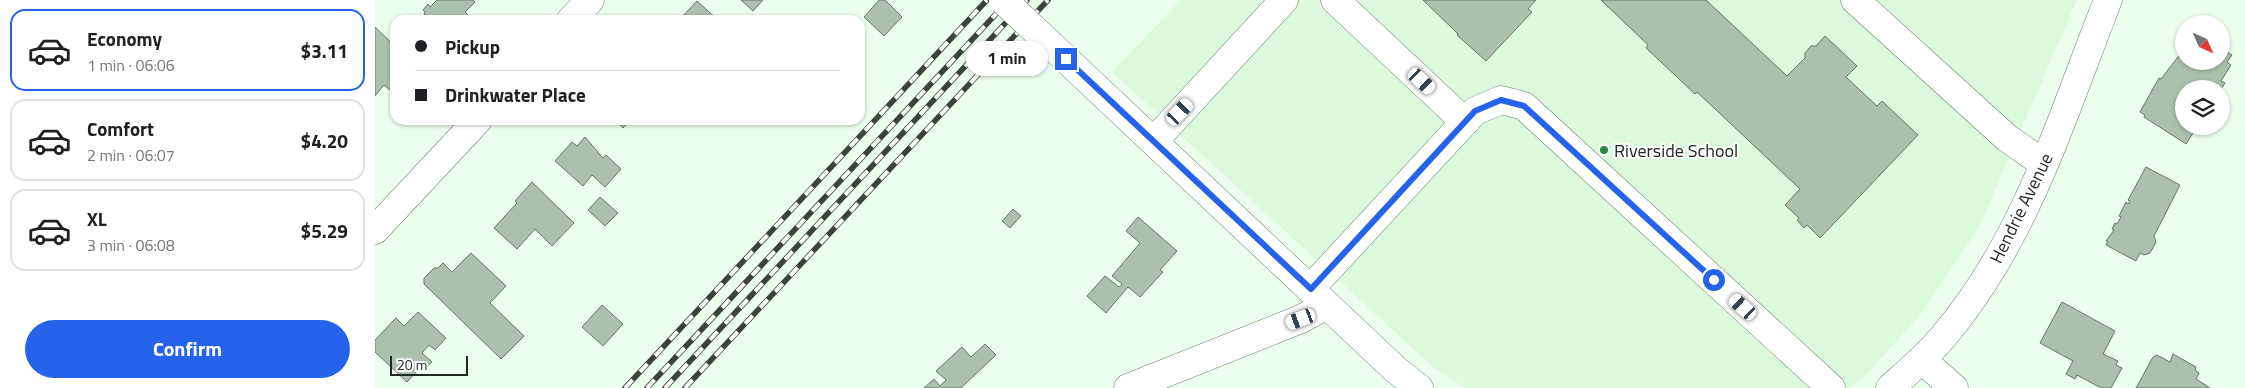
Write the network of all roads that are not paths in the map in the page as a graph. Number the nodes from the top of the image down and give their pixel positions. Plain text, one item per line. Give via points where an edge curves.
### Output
1 (589, 0) edge
2 (1003, 0) edge
3 (1284, 0) edge
4 (1335, 0) edge
5 (1855, 0) edge
6 (2108, 0) edge
7 (576, 15) edge
8 (1465, 122) junction
9 (473, 125) edge
10 (1154, 141) junction
11 (2044, 164) junction
12 (375, 230) edge
13 (1319, 297) junction
14 (1922, 360) junction
15 (1128, 388) edge
16 (1419, 388) edge
17 (1831, 388) edge
18 (1890, 388) edge
19 (1954, 388) edge

1 - 7 street
2 - 10 street, bridge
3 - 10 street
4 - 8 street
5 - 11 street via 2007,138
6 - 11 street, Hendrie Avenue
8 - 13 street
8 - 17 street via 1475,111 1501,100 1524,106
9 - 12 street
10 - 13 street
11 - 14 street, Hendrie Avenue via 2019,220 1989,272 1957,320
13 - 15 street via 1301,319
13 - 16 street
14 - 18 street, Hendrie Avenue
14 - 19 street

